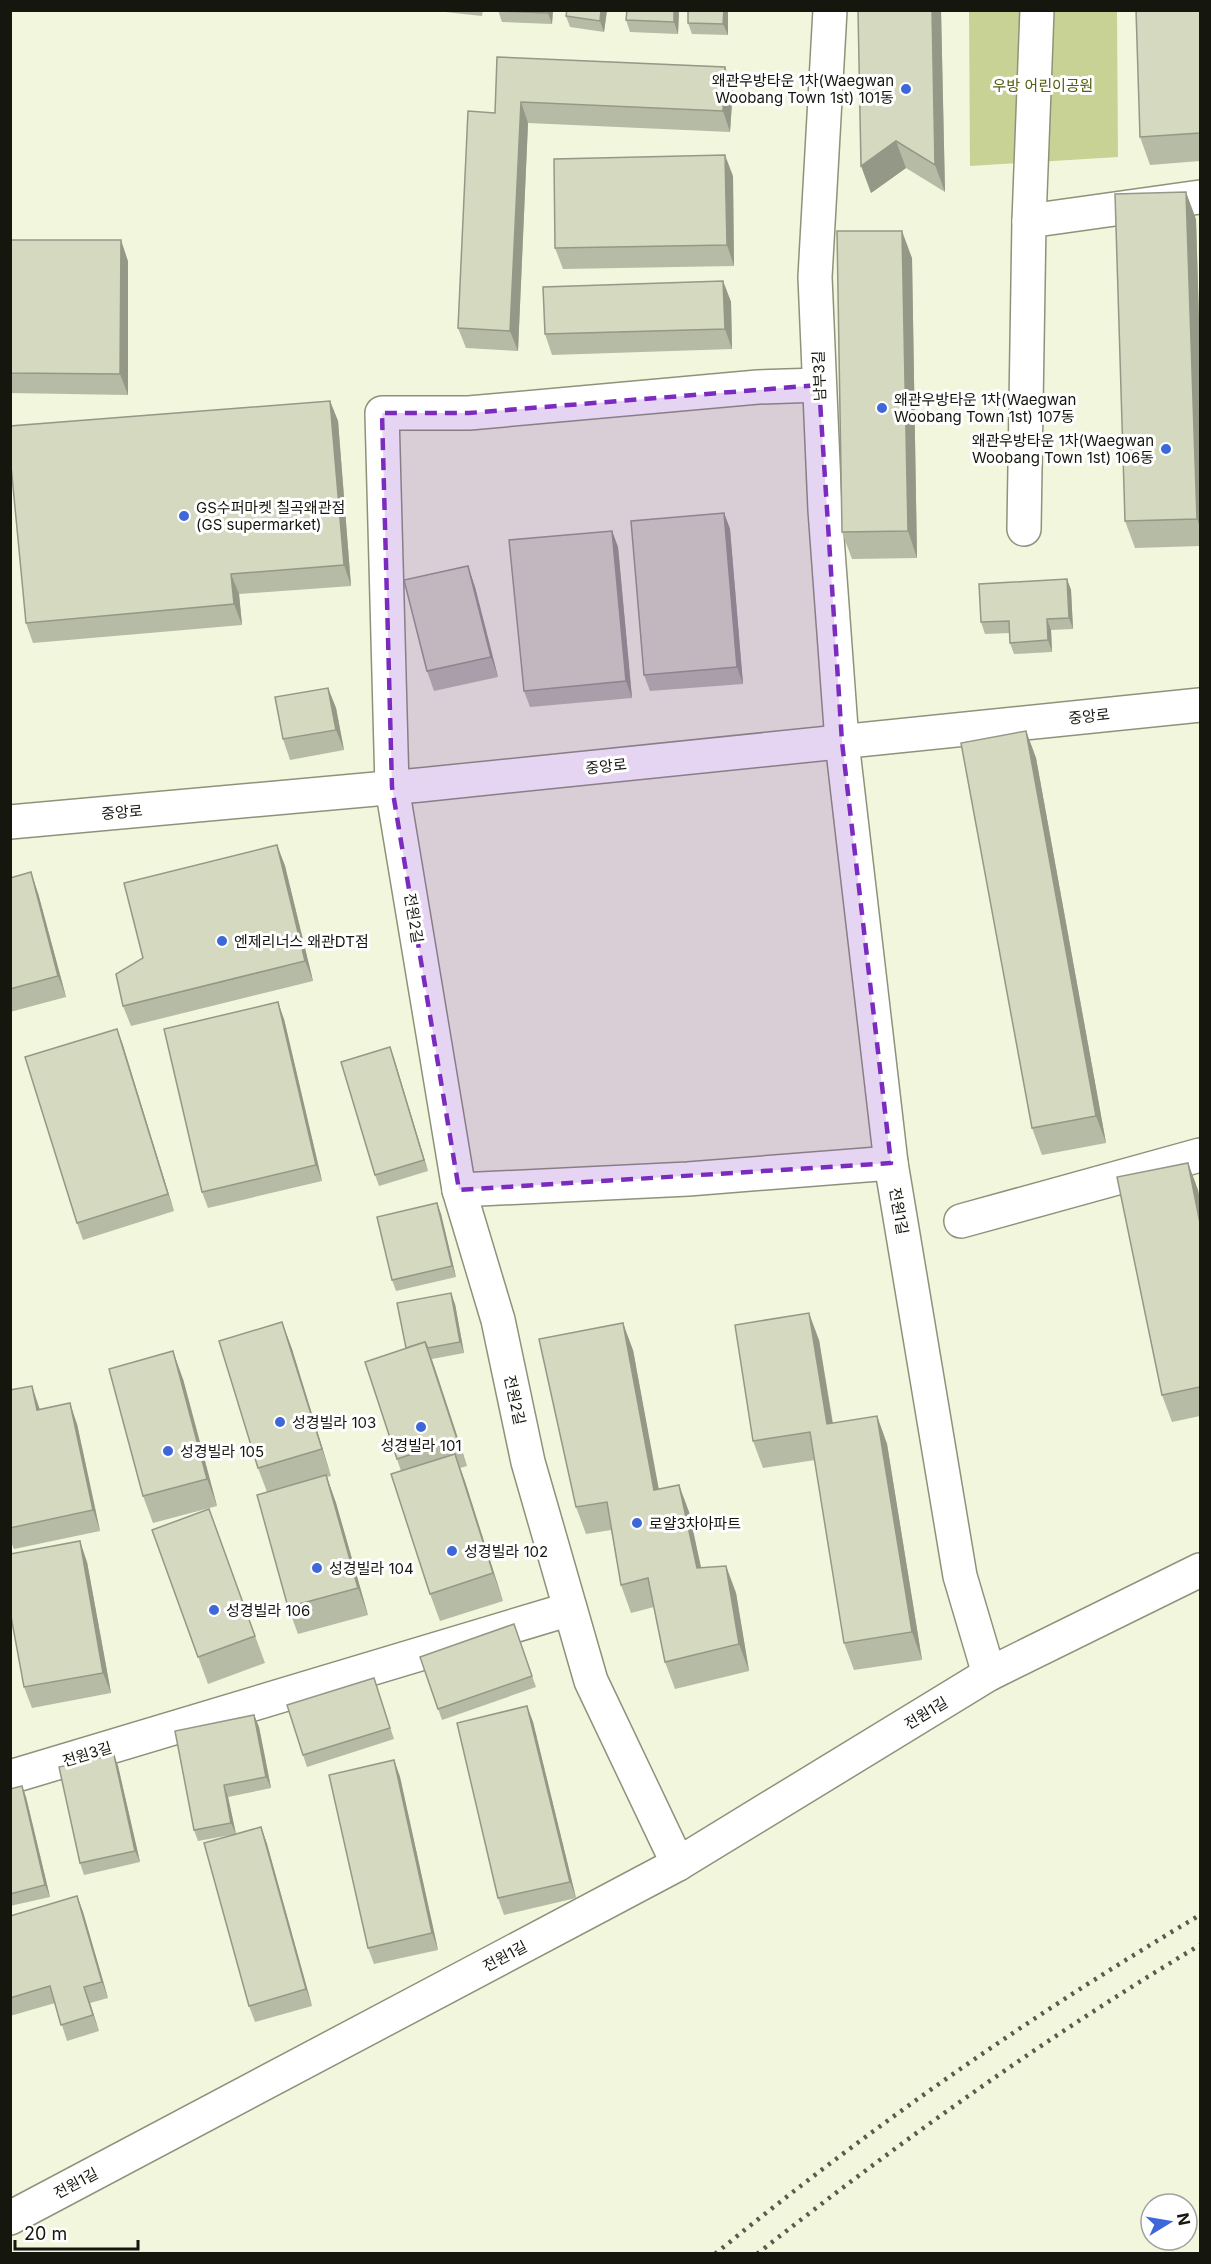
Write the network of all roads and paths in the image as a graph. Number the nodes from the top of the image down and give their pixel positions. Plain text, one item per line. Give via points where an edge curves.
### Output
1 (830, 10) edge
2 (1037, 10) edge
3 (1200, 197) edge
4 (1029, 221) junction
5 (819, 386) junction
6 (1024, 529) dead end
7 (1200, 705) edge
8 (842, 742) junction
9 (392, 787) junction
10 (10, 822) edge
11 (1200, 1155) edge
12 (891, 1163) junction
13 (459, 1190) junction
14 (962, 1221) dead end
15 (1200, 1570) edge
16 (570, 1609) junction
17 (989, 1674) junction
18 (10, 1778) edge
19 (678, 1864) junction
20 (10, 2218) edge

1 - 5 street, 남부3길 via 815,277
2 - 4 street
3 - 4 street
4 - 6 street
5 - 8 street, 남부3길
5 - 9 street, 전원2길 via 758,387 469,413 382,413
7 - 8 street, 중앙로
8 - 9 street, 중앙로
8 - 12 street, 전원1길
9 - 10 street, 중앙로
9 - 13 street, 전원2길
11 - 14 street
12 - 13 street via 688,1179
12 - 17 street, 전원1길 via 960,1576
13 - 16 street, 전원2길 via 498,1320 528,1462
15 - 17 street, 전원1길
16 - 18 street, 전원3길
16 - 19 street, 전원2길 via 591,1682
17 - 19 street, 전원1길
19 - 20 street, 전원1길

